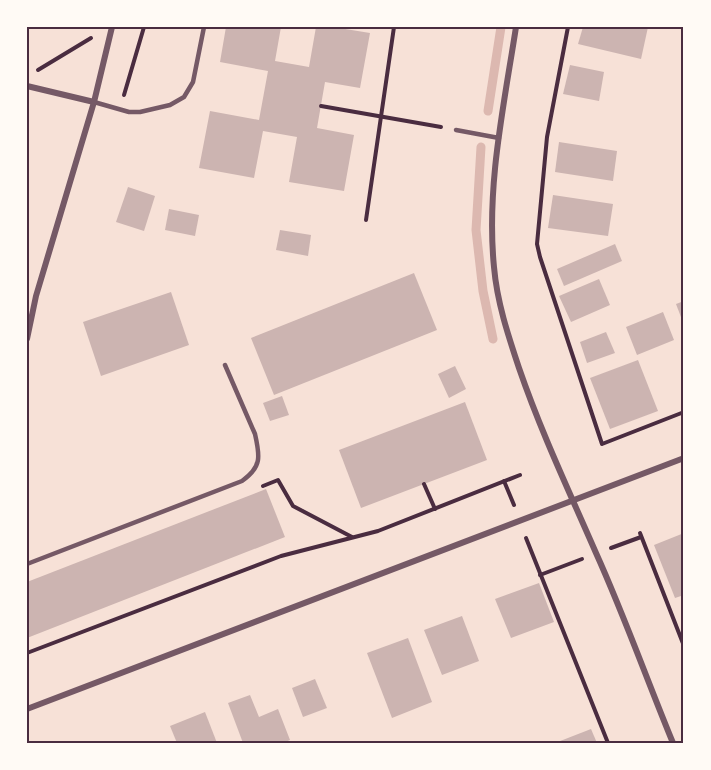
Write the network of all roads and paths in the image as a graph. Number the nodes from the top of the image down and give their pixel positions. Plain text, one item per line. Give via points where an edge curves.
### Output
1 (112, 27) edge
2 (144, 27) edge
3 (204, 27) edge
4 (394, 27) edge
5 (516, 27) edge
6 (568, 27) edge
7 (92, 37) dead end
8 (37, 70) dead end
9 (27, 86) edge
10 (94, 102) junction
11 (321, 106) dead end
12 (120, 110) junction
13 (381, 117) junction
14 (456, 130) joint
15 (499, 138) junction
16 (366, 220) dead end
17 (27, 339) edge
18 (225, 365) dead end
19 (684, 412) edge
20 (684, 458) edge
21 (520, 475) dead end
22 (504, 481) junction
23 (424, 484) dead end
24 (256, 489) dead end
25 (573, 502) junction
26 (435, 509) junction
27 (520, 522) junction
28 (640, 533) dead end
29 (353, 538) junction
30 (27, 564) edge
31 (684, 646) edge
32 (27, 653) edge
33 (27, 709) edge
34 (608, 743) edge
35 (673, 743) edge

1 - 10 street
2 - 12 path
3 - 12 lane via 193,82 184,97 170,105 140,112
4 - 13 path
5 - 15 street
6 - 19 path via 547,137 537,244 540,257 602,444
7 - 8 path
9 - 10 street
10 - 12 lane
10 - 17 street via 36,296
11 - 13 path
13 - 14 path
13 - 16 path
14 - 15 lane
15 - 25 street via 492,238 498,297 530,399
18 - 30 lane via 255,434 257,466 251,474 242,481
20 - 25 street
21 - 22 path
22 - 26 path
22 - 27 path
23 - 26 path
24 - 29 path via 278,480 293,506
25 - 27 street
25 - 35 street
26 - 29 path
27 - 33 street
27 - 34 path
28 - 31 path
29 - 32 path via 281,556

